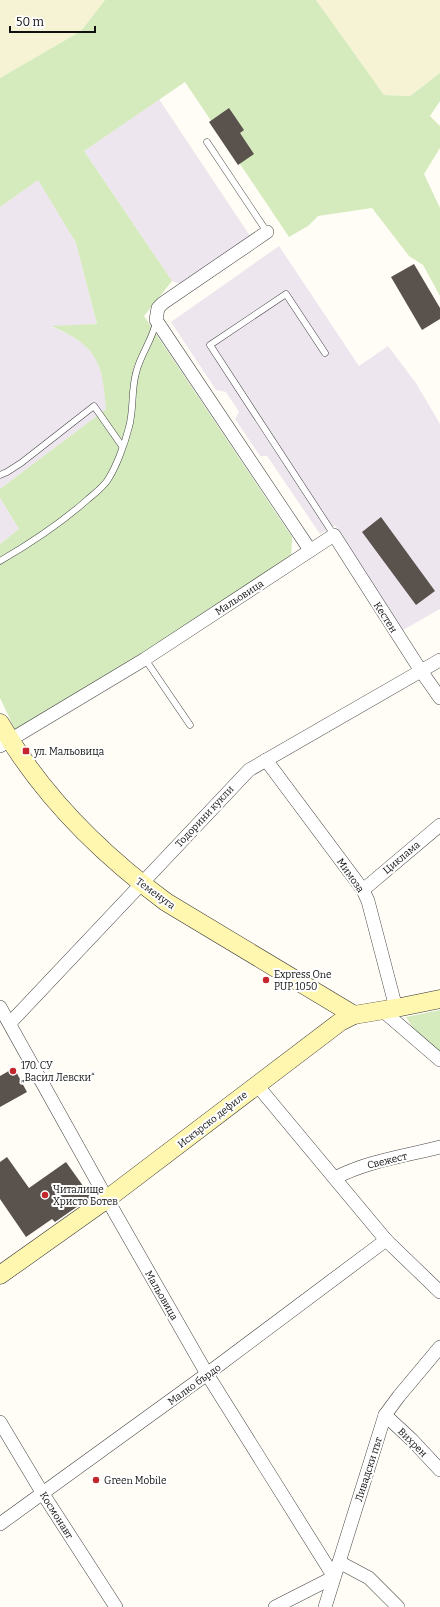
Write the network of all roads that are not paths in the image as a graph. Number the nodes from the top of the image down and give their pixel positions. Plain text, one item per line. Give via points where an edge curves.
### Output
1 (208, 142) dead end
2 (267, 232) joint
3 (156, 320) junction
4 (325, 353) dead end
5 (122, 446) junction
6 (0, 474) edge
7 (334, 535) junction
8 (310, 550) junction
9 (0, 561) edge
10 (145, 659) junction
11 (440, 660) edge
12 (421, 671) junction
13 (440, 698) edge
14 (0, 723) edge
15 (190, 726) dead end
16 (5, 744) edge
17 (266, 760) junction
18 (440, 824) edge
19 (141, 884) junction
20 (363, 890) junction
21 (440, 999) edge
22 (0, 1007) edge
23 (390, 1009) junction
24 (354, 1015) junction
25 (10, 1023) junction
26 (440, 1060) edge
27 (256, 1084) junction
28 (440, 1147) edge
29 (335, 1178) junction
30 (107, 1199) junction
31 (386, 1240) junction
32 (0, 1275) edge
33 (440, 1292) edge
34 (440, 1347) edge
35 (207, 1374) junction
36 (385, 1415) junction
37 (0, 1422) edge
38 (440, 1470) edge
39 (43, 1494) junction
40 (0, 1524) edge
41 (339, 1562) junction
42 (334, 1577) junction
43 (116, 1607) edge
44 (275, 1607) edge
45 (325, 1607) edge
46 (398, 1607) edge

1 - 2 lane
2 - 3 street via 163,303 158,308
3 - 5 lane via 149,344 138,362 133,386 131,420
3 - 8 street
4 - 7 lane via 286,294 210,346
5 - 6 lane via 94,406 21,463
5 - 9 lane via 107,481 50,529
7 - 8 street, Мальовица
7 - 12 street, Кестен
8 - 10 street, Мальовица
10 - 15 lane
10 - 16 street, Мальовица
11 - 12 street, Тодорини кукли
12 - 13 street, Кестен
12 - 17 street, Тодорини кукли
14 - 16 main road, Теменуга
16 - 19 main road, Теменуга via 75,824
17 - 19 street, Тодорини кукли via 248,770
17 - 20 street, Мимоза
18 - 20 street, Циклама
19 - 24 main road, Теменуга via 166,902
19 - 25 street, Тодорини кукли
20 - 23 street, Мимоза via 368,901
21 - 23 main road, Искърско дефиле
22 - 25 street, Мальовица
23 - 24 main road, Искърско дефиле
23 - 26 street
24 - 27 main road, Искърско дефиле via 326,1032
25 - 30 street, Мальовица
27 - 29 street
27 - 30 main road, Искърско дефиле
28 - 29 street, Свежест via 365,1165
29 - 31 street
30 - 32 main road, Искърско дефиле
30 - 35 street, Мальовица
31 - 33 street
31 - 35 street, Малко бърдо
34 - 36 street, Ливадски път
35 - 39 street, Малко бърдо
35 - 42 street, Мальовица
36 - 38 street, Вихрен
36 - 41 street, Ливадски път
37 - 39 street, Космонавт
39 - 40 street, Малко бърдо
39 - 43 street, Космонавт
41 - 42 street, Ливадски път
41 - 46 street via 369,1578
42 - 44 street
42 - 45 street, Ливадски път

